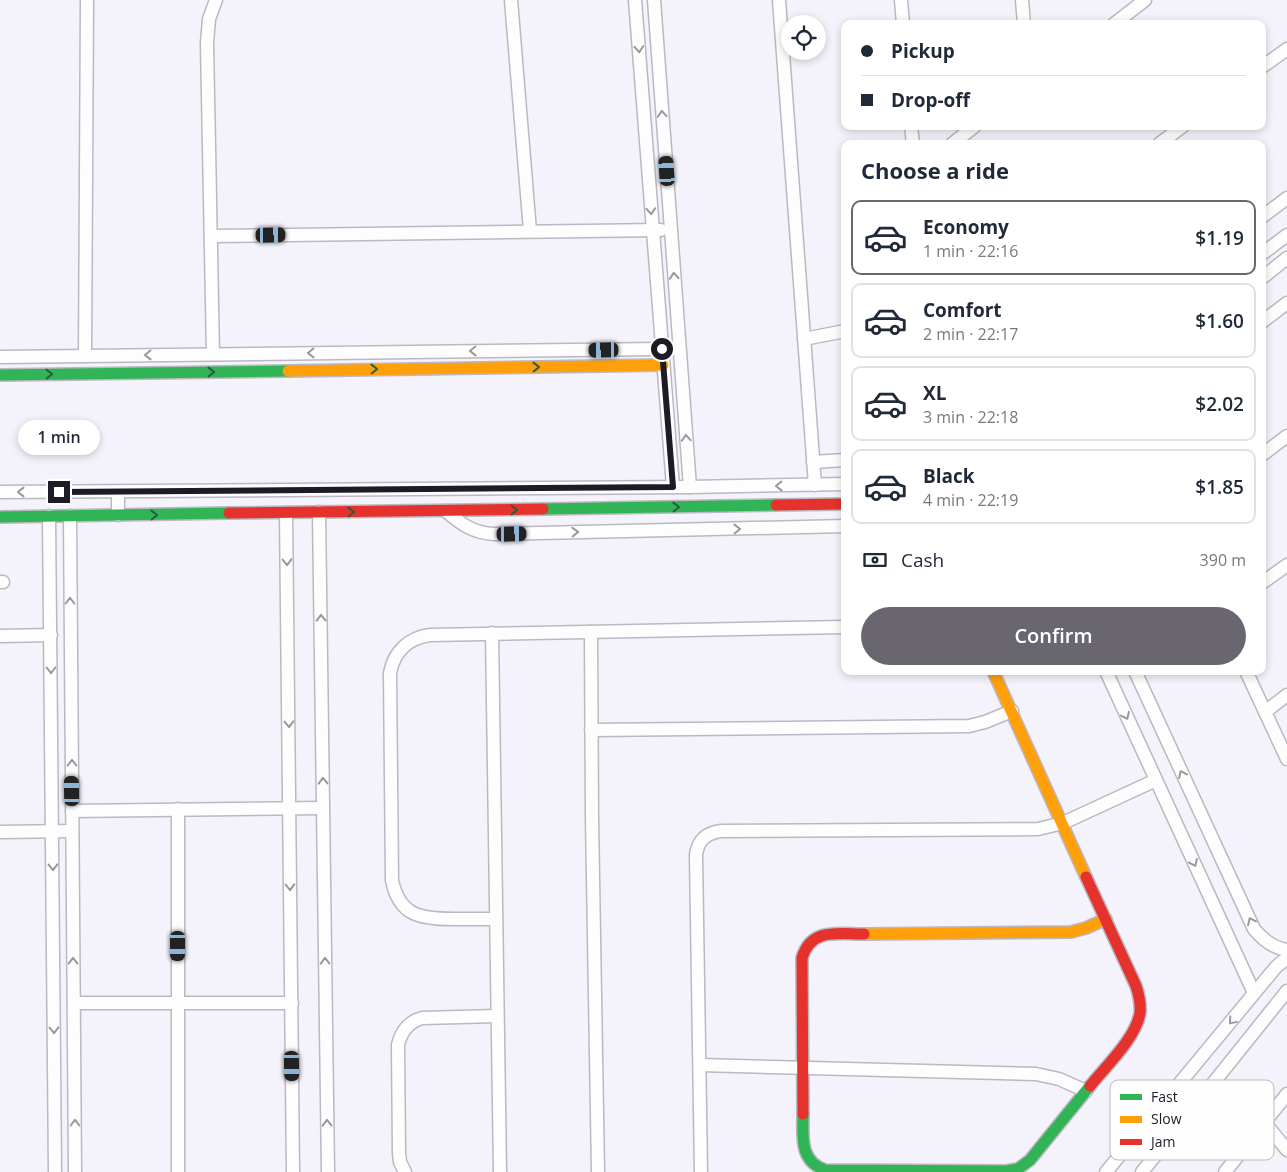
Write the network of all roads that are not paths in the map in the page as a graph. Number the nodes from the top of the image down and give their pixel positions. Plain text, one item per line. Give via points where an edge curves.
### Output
1 (87, 0) edge
2 (216, 0) edge
3 (512, 0) edge
4 (635, 0) edge
5 (654, 0) edge
6 (779, 0) edge
7 (901, 0) edge
8 (1022, 0) edge
9 (1145, 0) edge
10 (903, 20) edge
11 (1024, 20) edge
12 (1119, 20) edge
13 (1287, 49) edge
14 (1266, 64) edge
15 (971, 130) edge
16 (1178, 130) edge
17 (957, 140) edge
18 (1164, 140) edge
19 (1287, 198) edge
20 (1266, 215) edge
21 (653, 230) junction
22 (671, 230) junction
23 (530, 231) junction
24 (1287, 235) edge
25 (211, 236) junction
26 (1266, 251) edge
27 (1287, 258) edge
28 (1266, 275) edge
29 (1287, 303) edge
30 (1266, 319) edge
31 (841, 332) edge
32 (804, 339) junction
33 (662, 349) junction
34 (214, 354) junction
35 (85, 356) junction
36 (0, 357) edge
37 (663, 366) junction
38 (0, 375) edge
39 (1287, 436) edge
40 (1266, 452) edge
41 (841, 460) edge
42 (813, 462) junction
43 (841, 484) edge
44 (815, 485) junction
45 (757, 486) junction
46 (673, 487) junction
47 (690, 487) junction
48 (0, 492) edge
49 (118, 492) junction
50 (841, 504) edge
51 (757, 506) junction
52 (446, 511) junction
53 (319, 512) junction
54 (286, 513) junction
55 (49, 516) junction
56 (70, 516) junction
57 (118, 516) junction
58 (0, 517) edge
59 (841, 526) edge
60 (1287, 564) edge
61 (1266, 580) edge
62 (841, 627) edge
63 (591, 632) junction
64 (492, 633) junction
65 (51, 635) junction
66 (0, 636) edge
67 (995, 675) edge
68 (1108, 675) edge
69 (1141, 675) edge
70 (1248, 675) edge
71 (1287, 695) edge
72 (1012, 711) junction
73 (1265, 712) junction
74 (591, 730) junction
75 (1287, 759) edge
76 (1156, 780) junction
77 (290, 808) junction
78 (323, 808) junction
79 (178, 809) junction
80 (72, 810) junction
81 (1063, 823) junction
82 (52, 831) junction
83 (72, 831) junction
84 (0, 832) edge
85 (496, 919) junction
86 (1106, 919) junction
87 (1287, 950) edge
88 (1287, 958) edge
89 (1287, 991) edge
90 (1254, 993) junction
91 (74, 1003) junction
92 (178, 1003) junction
93 (292, 1003) junction
94 (497, 1016) junction
95 (700, 1064) junction
96 (803, 1067) junction
97 (1182, 1080) edge
98 (1216, 1080) edge
99 (1086, 1092) junction
100 (1287, 1094) edge
101 (1274, 1110) edge
102 (1274, 1134) edge
103 (1287, 1150) edge
104 (1116, 1160) edge
105 (1152, 1160) edge
106 (1234, 1160) edge
107 (55, 1172) edge
108 (75, 1172) edge
109 (178, 1172) edge
110 (294, 1172) edge
111 (328, 1172) edge
112 (405, 1172) edge
113 (500, 1172) edge
114 (598, 1172) edge
115 (701, 1172) edge
116 (1106, 1172) edge
117 (1142, 1172) edge
118 (1224, 1172) edge

1 - 35 street
2 - 25 street via 209,18 207,43
3 - 23 street
4 -> 21 street
22 -> 5 street
6 - 32 street
7 - 10 street
8 - 11 street
9 - 12 street
13 - 14 street
15 - 17 street
16 - 18 street
19 - 20 street
21 - 22 street
21 - 23 street
21 - 33 street
47 -> 22 street
23 - 25 street
24 - 26 street
25 - 34 street
27 - 28 street
29 - 30 street
31 - 32 street
32 - 42 street
33 -> 34 street
33 - 37 street
34 -> 35 street
35 - 36 street
38 -> 37 street
37 - 46 street
39 - 40 street
41 - 42 street
42 - 44 street
43 - 44 street
44 -> 45 street
45 - 47 street
45 - 51 street
46 - 47 street
46 - 49 street
49 -> 48 street
49 - 57 street
50 - 51 street
52 -> 51 street
53 -> 52 street
52 -> 59 street via 471,530 494,534
53 - 54 street
78 -> 53 street
57 -> 54 street
54 -> 77 street
55 - 56 street
55 - 58 street
55 - 65 street
56 - 57 street
80 -> 56 street
60 - 61 street
62 - 63 street
63 - 64 street
63 - 74 street
64 - 85 street
64 - 85 street via 422,636 403,647 391,666 392,880 403,906 424,918
65 - 66 street
65 -> 82 street
67 - 72 street
68 -> 76 street
87 -> 69 street via 1267,942 1254,929
70 - 73 street
71 - 73 street
72 - 74 street via 970,726
72 - 81 street
73 - 75 street
74 - 114 street
76 - 81 street
76 -> 90 street
77 - 78 street
77 - 79 street
77 -> 93 street
111 -> 78 street
79 - 80 street
79 - 92 street
80 - 83 street
81 - 86 street
81 - 95 street via 1038,829 721,831 709,834 700,842 696,855
82 - 83 street
82 - 84 street
82 -> 107 street
91 -> 83 street
85 - 94 street
86 - 96 street via 1071,932 828,934 816,937 806,946 802,958
86 - 99 street via 1138,992 1140,1013 1133,1033
88 - 90 street
89 - 98 street
90 -> 97 street
91 - 92 street
108 -> 91 street
92 - 93 street
92 - 109 street
93 - 110 street
94 - 112 street via 422,1018 402,1032 398,1045 399,1153
94 - 113 street
95 - 96 street
95 - 115 street
96 - 99 street via 1036,1074 1059,1079
96 - 99 street via 804,1151 813,1165 830,1171 1018,1169 1030,1160
100 - 101 street
102 - 103 street
104 -> 116 street
105 - 117 street
106 - 118 street

